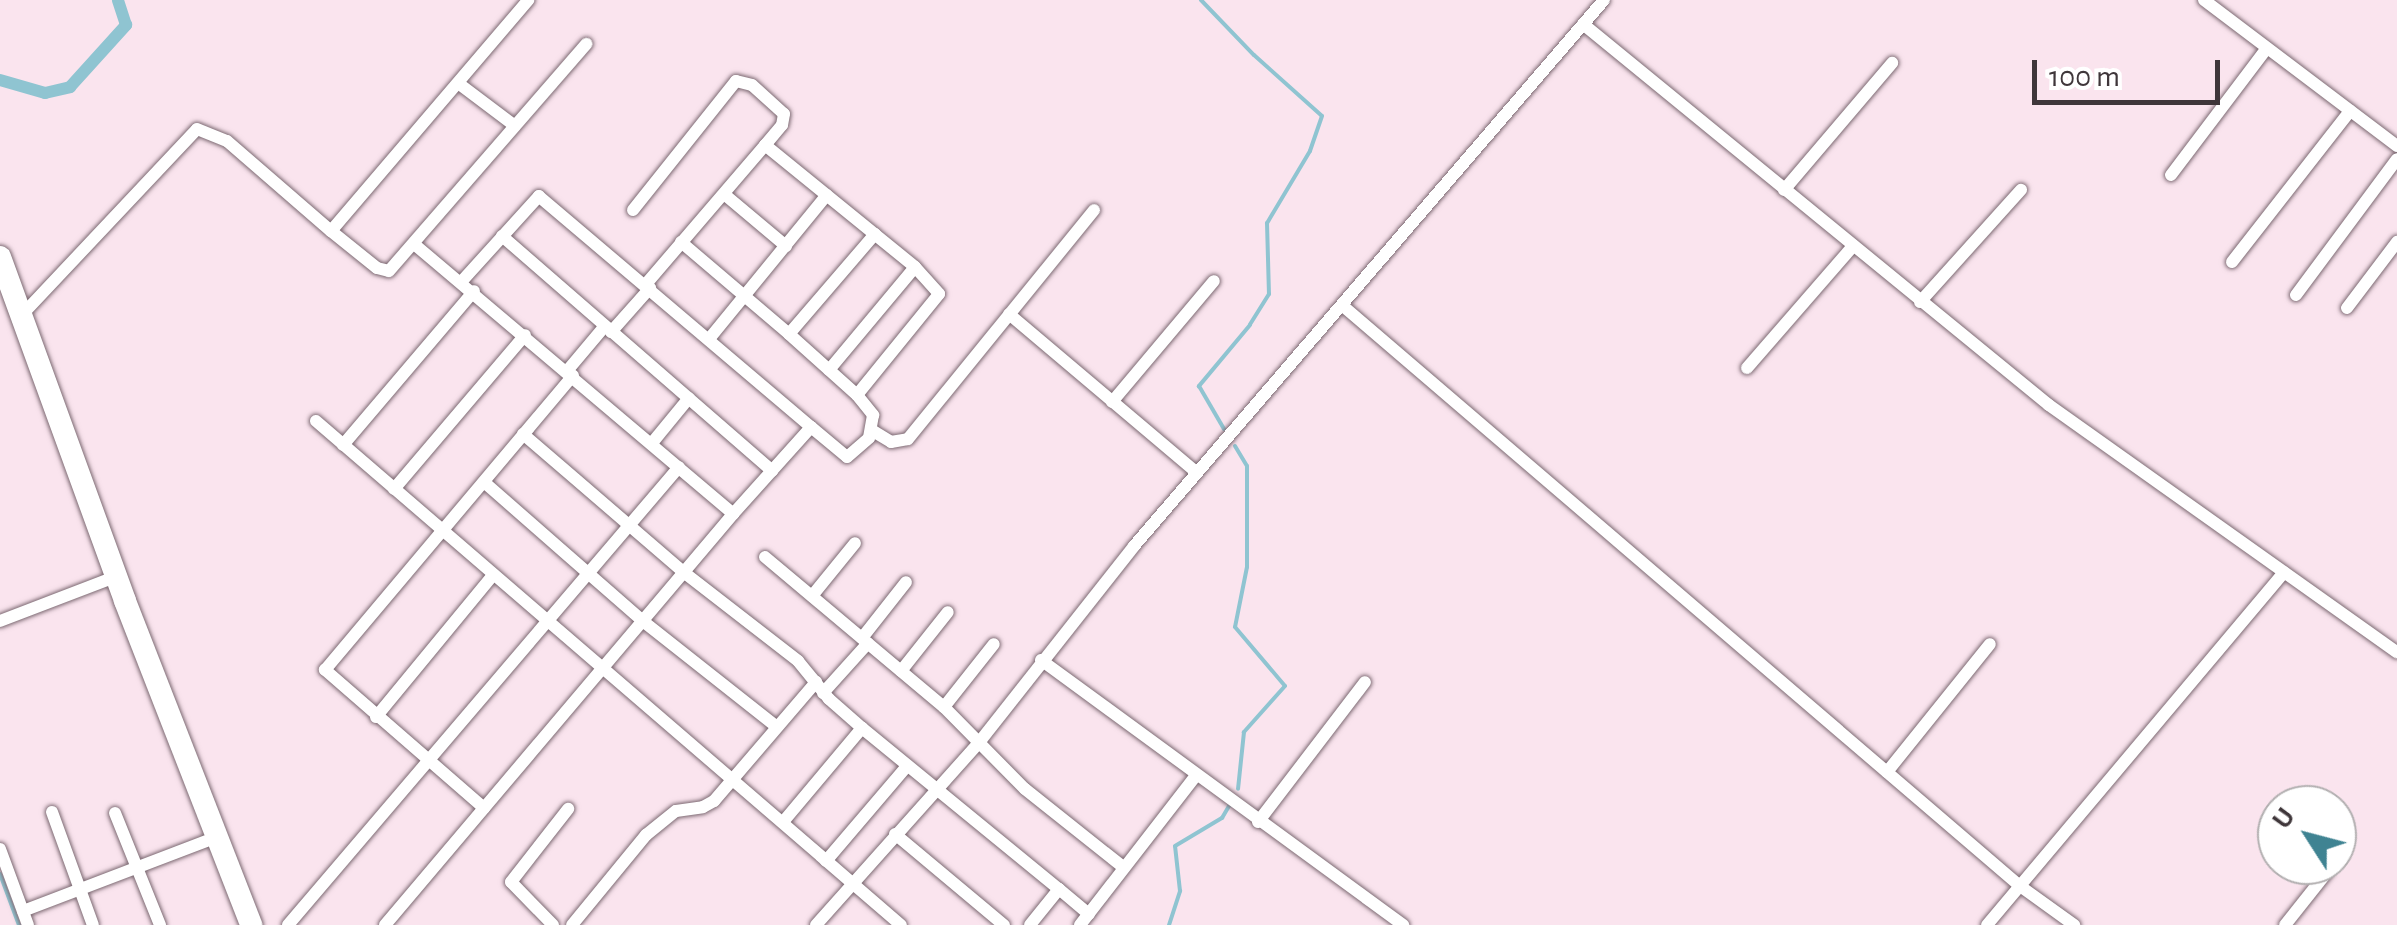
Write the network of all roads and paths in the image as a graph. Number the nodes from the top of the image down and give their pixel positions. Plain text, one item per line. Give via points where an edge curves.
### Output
1 (528, 0) edge
2 (1604, 0) edge
3 (2204, 0) edge
4 (1583, 24) junction
5 (586, 44) dead end
6 (2267, 48) junction
7 (1892, 63) dead end
8 (458, 83) junction
9 (2350, 111) junction
10 (515, 126) junction
11 (765, 145) junction
12 (2397, 146) edge
13 (2397, 159) edge
14 (2171, 175) dead end
15 (1784, 190) junction
16 (2020, 190) dead end
17 (724, 194) junction
18 (827, 195) junction
19 (633, 210) dead end
20 (1094, 210) dead end
21 (331, 230) junction
22 (875, 234) junction
23 (502, 236) junction
24 (681, 242) junction
25 (2397, 242) edge
26 (414, 244) junction
27 (786, 246) junction
28 (1853, 246) junction
29 (0, 257) edge
30 (2232, 262) dead end
31 (914, 268) junction
32 (462, 280) junction
33 (1214, 281) dead end
34 (648, 286) junction
35 (474, 290) junction
36 (2296, 295) dead end
37 (747, 296) junction
38 (0, 300) edge
39 (1920, 302) junction
40 (1343, 306) junction
41 (2347, 308) dead end
42 (1010, 314) junction
43 (20, 317) junction
44 (607, 330) junction
45 (790, 334) junction
46 (525, 335) junction
47 (709, 339) junction
48 (1747, 368) dead end
49 (829, 370) junction
50 (570, 374) junction
51 (857, 395) junction
52 (689, 398) junction
53 (1112, 402) junction
54 (316, 421) dead end
55 (811, 427) junction
56 (873, 431) junction
57 (523, 434) junction
58 (652, 443) junction
59 (343, 445) junction
60 (679, 467) junction
61 (772, 471) junction
62 (1197, 474) junction
63 (484, 482) junction
64 (394, 488) junction
65 (734, 514) junction
66 (630, 524) junction
67 (443, 531) junction
68 (855, 543) dead end
69 (765, 557) dead end
70 (588, 572) junction
71 (2284, 572) junction
72 (686, 574) junction
73 (494, 575) junction
74 (106, 580) junction
75 (906, 582) dead end
76 (812, 596) junction
77 (948, 612) dead end
78 (0, 620) edge
79 (549, 620) junction
80 (644, 622) junction
81 (865, 640) junction
82 (994, 644) dead end
83 (1990, 644) dead end
84 (2397, 652) edge
85 (1041, 660) junction
86 (901, 670) junction
87 (601, 671) junction
88 (1365, 682) dead end
89 (820, 687) junction
90 (944, 707) junction
91 (376, 718) junction
92 (777, 726) junction
93 (862, 728) junction
94 (977, 745) junction
95 (429, 762) junction
96 (907, 766) junction
97 (1888, 772) junction
98 (1194, 776) junction
99 (732, 778) junction
100 (935, 790) junction
101 (484, 808) junction
102 (568, 809) dead end
103 (52, 812) dead end
104 (115, 813) dead end
105 (783, 822) junction
106 (1258, 822) junction
107 (895, 834) junction
108 (206, 841) junction
109 (0, 849) edge
110 (826, 861) junction
111 (138, 868) junction
112 (1123, 868) junction
113 (852, 884) junction
114 (2317, 885) edge
115 (2020, 886) junction
116 (80, 889) junction
117 (1059, 889) junction
118 (24, 910) junction
119 (1084, 920) edge
120 (28, 925) edge
121 (93, 925) edge
122 (160, 925) edge
123 (239, 925) edge
124 (251, 925) edge
125 (288, 925) edge
126 (385, 925) edge
127 (553, 925) edge
128 (572, 925) edge
129 (816, 925) edge
130 (901, 925) edge
131 (1004, 925) edge
132 (1030, 925) edge
133 (1403, 925) edge
134 (1987, 925) edge
135 (2074, 925) edge
136 (2285, 925) edge

1 - 8 street
2 - 4 street
3 - 6 street
4 - 15 street
4 - 40 street
5 - 10 street
6 - 9 street
6 - 14 street
7 - 15 street
8 - 10 street
8 - 21 street
9 - 12 street
9 - 30 street
10 - 26 street
11 - 17 street
11 - 18 street
11 - 19 street via 784,114 752,85 736,81
13 - 36 street
15 - 28 street
16 - 39 street
17 - 24 street
17 - 27 street
18 - 22 street
18 - 27 street
20 - 42 street
21 - 26 street via 382,271
21 - 43 street via 227,141 197,129
22 - 31 street
22 - 45 street
23 - 32 street
23 - 34 street via 539,196
23 - 44 street
24 - 34 street
24 - 37 street
25 - 41 street
26 - 32 street
27 - 37 street
28 - 39 street
28 - 48 street
29 - 43 highway
31 - 49 street
31 - 51 street via 938,296
32 - 35 street
33 - 53 street
34 - 44 street
34 - 47 street
35 - 46 street
35 - 59 street
37 - 45 street
37 - 47 street
38 - 74 highway
39 - 71 street via 2049,405
40 - 62 street
40 - 97 street
42 - 53 street
42 - 56 street via 908,439 891,442
43 - 124 highway
44 - 50 street
44 - 52 street
45 - 49 street
46 - 50 street
46 - 64 street
47 - 55 street
49 - 51 street
50 - 57 street
50 - 58 street
51 - 56 street via 871,411
52 - 58 street
52 - 61 street
53 - 62 street
54 - 59 street
55 - 56 street via 847,457
55 - 61 street
57 - 63 street
57 - 66 street
58 - 60 street
59 - 64 street
60 - 65 street
60 - 66 street
61 - 65 street
62 - 85 street
63 - 67 street
63 - 70 street
64 - 67 street
65 - 72 street
66 - 70 street
66 - 72 street
67 - 73 street
67 - 91 street via 325,670
68 - 76 street
69 - 76 street
70 - 79 street
70 - 80 street
71 - 84 street
71 - 115 street
72 - 80 street
72 - 89 street via 798,661
73 - 79 street
73 - 91 street
74 - 78 street
74 - 108 highway
75 - 81 street
76 - 81 street
77 - 86 street
79 - 87 street
79 - 95 street
80 - 87 street
80 - 92 street
81 - 86 street
81 - 89 street
82 - 90 street
83 - 97 street
85 - 94 street
85 - 98 street
86 - 90 street
87 - 99 street
87 - 101 street
88 - 106 street
89 - 92 street
89 - 93 street
90 - 94 street
91 - 95 street
92 - 99 street
93 - 96 street
93 - 105 street
94 - 100 street
94 - 112 street
95 - 101 street
95 - 125 street
96 - 100 street
96 - 110 street
97 - 115 street
98 - 106 street
98 - 112 street
99 - 105 street
99 - 128 street via 714,801 676,810 646,834
100 - 107 street
100 - 117 street
101 - 126 street
102 - 127 street via 510,882
103 - 116 street
104 - 111 street
105 - 110 street
106 - 133 street
107 - 113 street
107 - 131 street
108 - 111 street
108 - 123 highway
109 - 118 street
110 - 113 street
111 - 116 street
111 - 122 street
112 - 119 street
113 - 129 street
113 - 130 street
114 - 136 street
115 - 134 street
115 - 135 street
116 - 118 street
116 - 121 street
117 - 119 street
117 - 132 street
118 - 120 street

